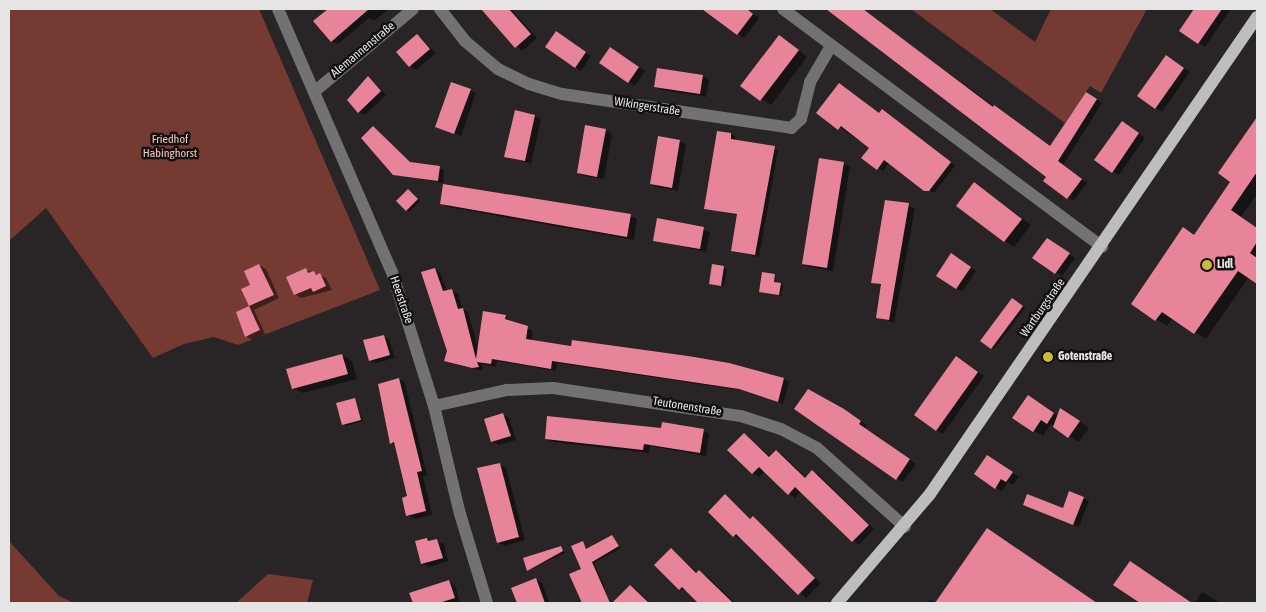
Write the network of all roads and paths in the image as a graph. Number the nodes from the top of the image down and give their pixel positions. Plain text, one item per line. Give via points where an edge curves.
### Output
1 (278, 9) edge
2 (413, 9) edge
3 (440, 9) edge
4 (783, 9) edge
5 (1257, 17) edge
6 (831, 46) junction
7 (314, 92) junction
8 (1102, 247) junction
9 (434, 406) junction
10 (905, 526) junction
11 (487, 603) edge
12 (837, 603) edge

1 - 7 street, Heerstraße
2 - 7 street, Alemannenstraße
3 - 6 street, Wikingerstraße via 472,47 498,69 529,84 571,95 791,128 801,119 810,82
4 - 6 street
5 - 8 main road, Wartburgstraße
6 - 8 street
7 - 9 street, Heerstraße via 392,272
8 - 10 main road, Wartburgstraße
9 - 10 street, Teutonenstraße via 507,390 554,388 741,416 781,429 817,448
9 - 11 street, Heerstraße via 460,514
10 - 12 main road, Wartburgstraße

